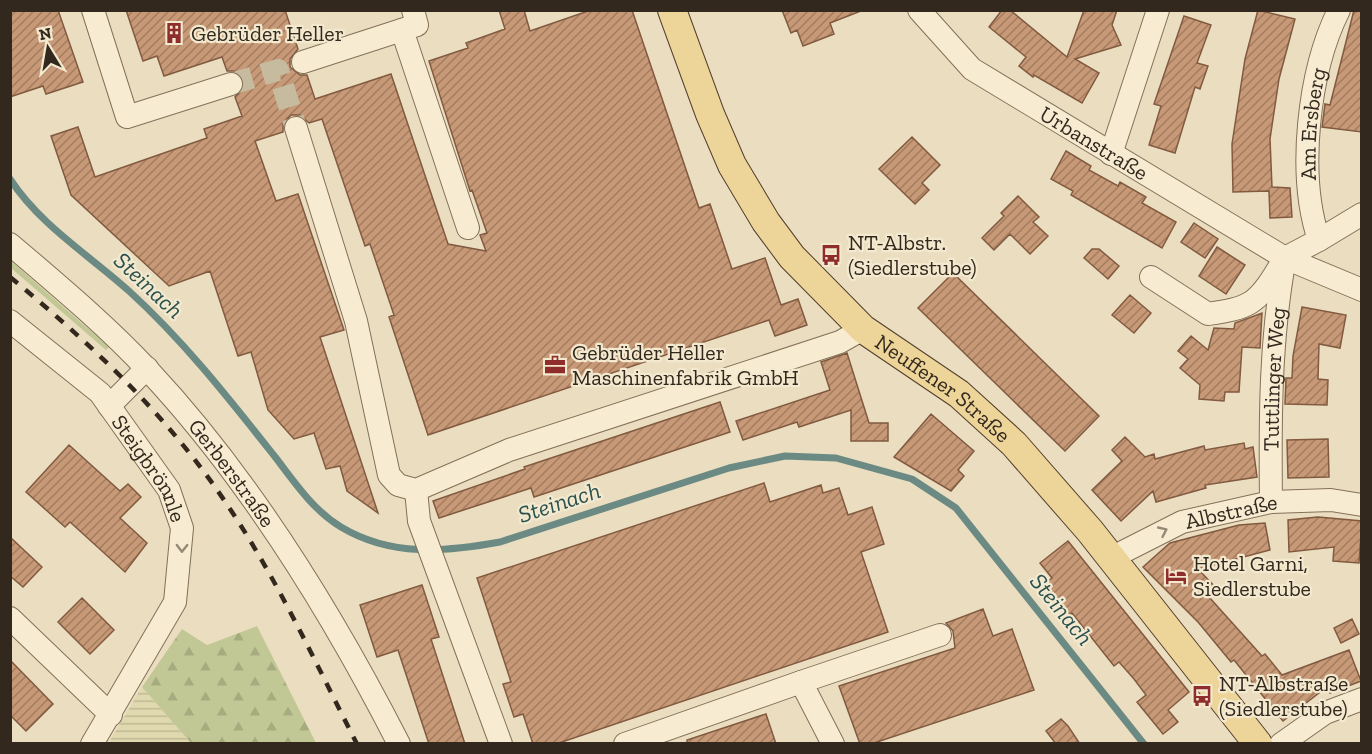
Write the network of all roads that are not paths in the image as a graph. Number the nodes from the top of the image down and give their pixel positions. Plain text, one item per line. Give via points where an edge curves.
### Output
1 (93, 10) edge
2 (672, 10) edge
3 (919, 10) edge
4 (1158, 10) edge
5 (1339, 10) edge
6 (408, 20) edge
7 (303, 62) dead end
8 (231, 84) tunnel mouth
9 (296, 128) tunnel mouth
10 (1111, 154) junction
11 (1362, 214) edge
12 (468, 228) dead end
13 (1319, 240) junction
14 (10, 244) edge
15 (1285, 258) junction
16 (1150, 277) dead end
17 (1362, 290) edge
18 (10, 321) edge
19 (863, 329) junction
20 (147, 368) junction
21 (109, 406) junction
22 (416, 490) junction
23 (1271, 502) junction
24 (1362, 505) edge
25 (1111, 558) junction
26 (10, 618) edge
27 (940, 635) dead end
28 (801, 682) junction
29 (1361, 700) edge
30 (111, 715) junction
31 (92, 744) edge
32 (399, 744) edge
33 (501, 744) edge
34 (625, 744) edge
35 (833, 744) edge
36 (1258, 744) edge
37 (1281, 744) edge

1 - 8 street via 127,117
2 - 19 main road, Neuffener Straße via 732,165 766,222 792,257
3 - 10 street, Urbanstraße via 972,69
4 - 10 street
5 - 13 street, Am Ersberg via 1326,37 1312,93 1308,167 1313,223
6 - 7 street
6 - 12 street
9 - 22 street via 357,321 389,475 398,485
10 - 15 street, Urbanstraße
11 - 13 street
13 - 15 street
14 - 20 street, Gerberstraße
15 - 16 street via 1263,294 1240,310 1208,314
15 - 17 street, Urbanstraße
15 - 23 street, Tuttlinger Weg via 1275,309
18 - 21 street via 100,393
19 - 22 street via 840,342 509,450
19 - 25 main road, Neuffener Straße via 959,394 1014,444
20 - 21 street, Steigbrönnle
20 - 32 street, Gerberstraße via 244,483 289,551
21 -> 30 street, Steigbrönnle via 170,490 182,528 175,602
22 - 33 street via 419,521
23 - 24 street, Albstraße via 1330,500
25 -> 23 street, Albstraße via 1182,522
25 - 36 main road, Neuffener Straße
26 - 30 street
27 - 28 street
28 - 34 street
28 - 35 street
29 - 37 street via 1325,714
30 - 31 street, Steigbrönnle

